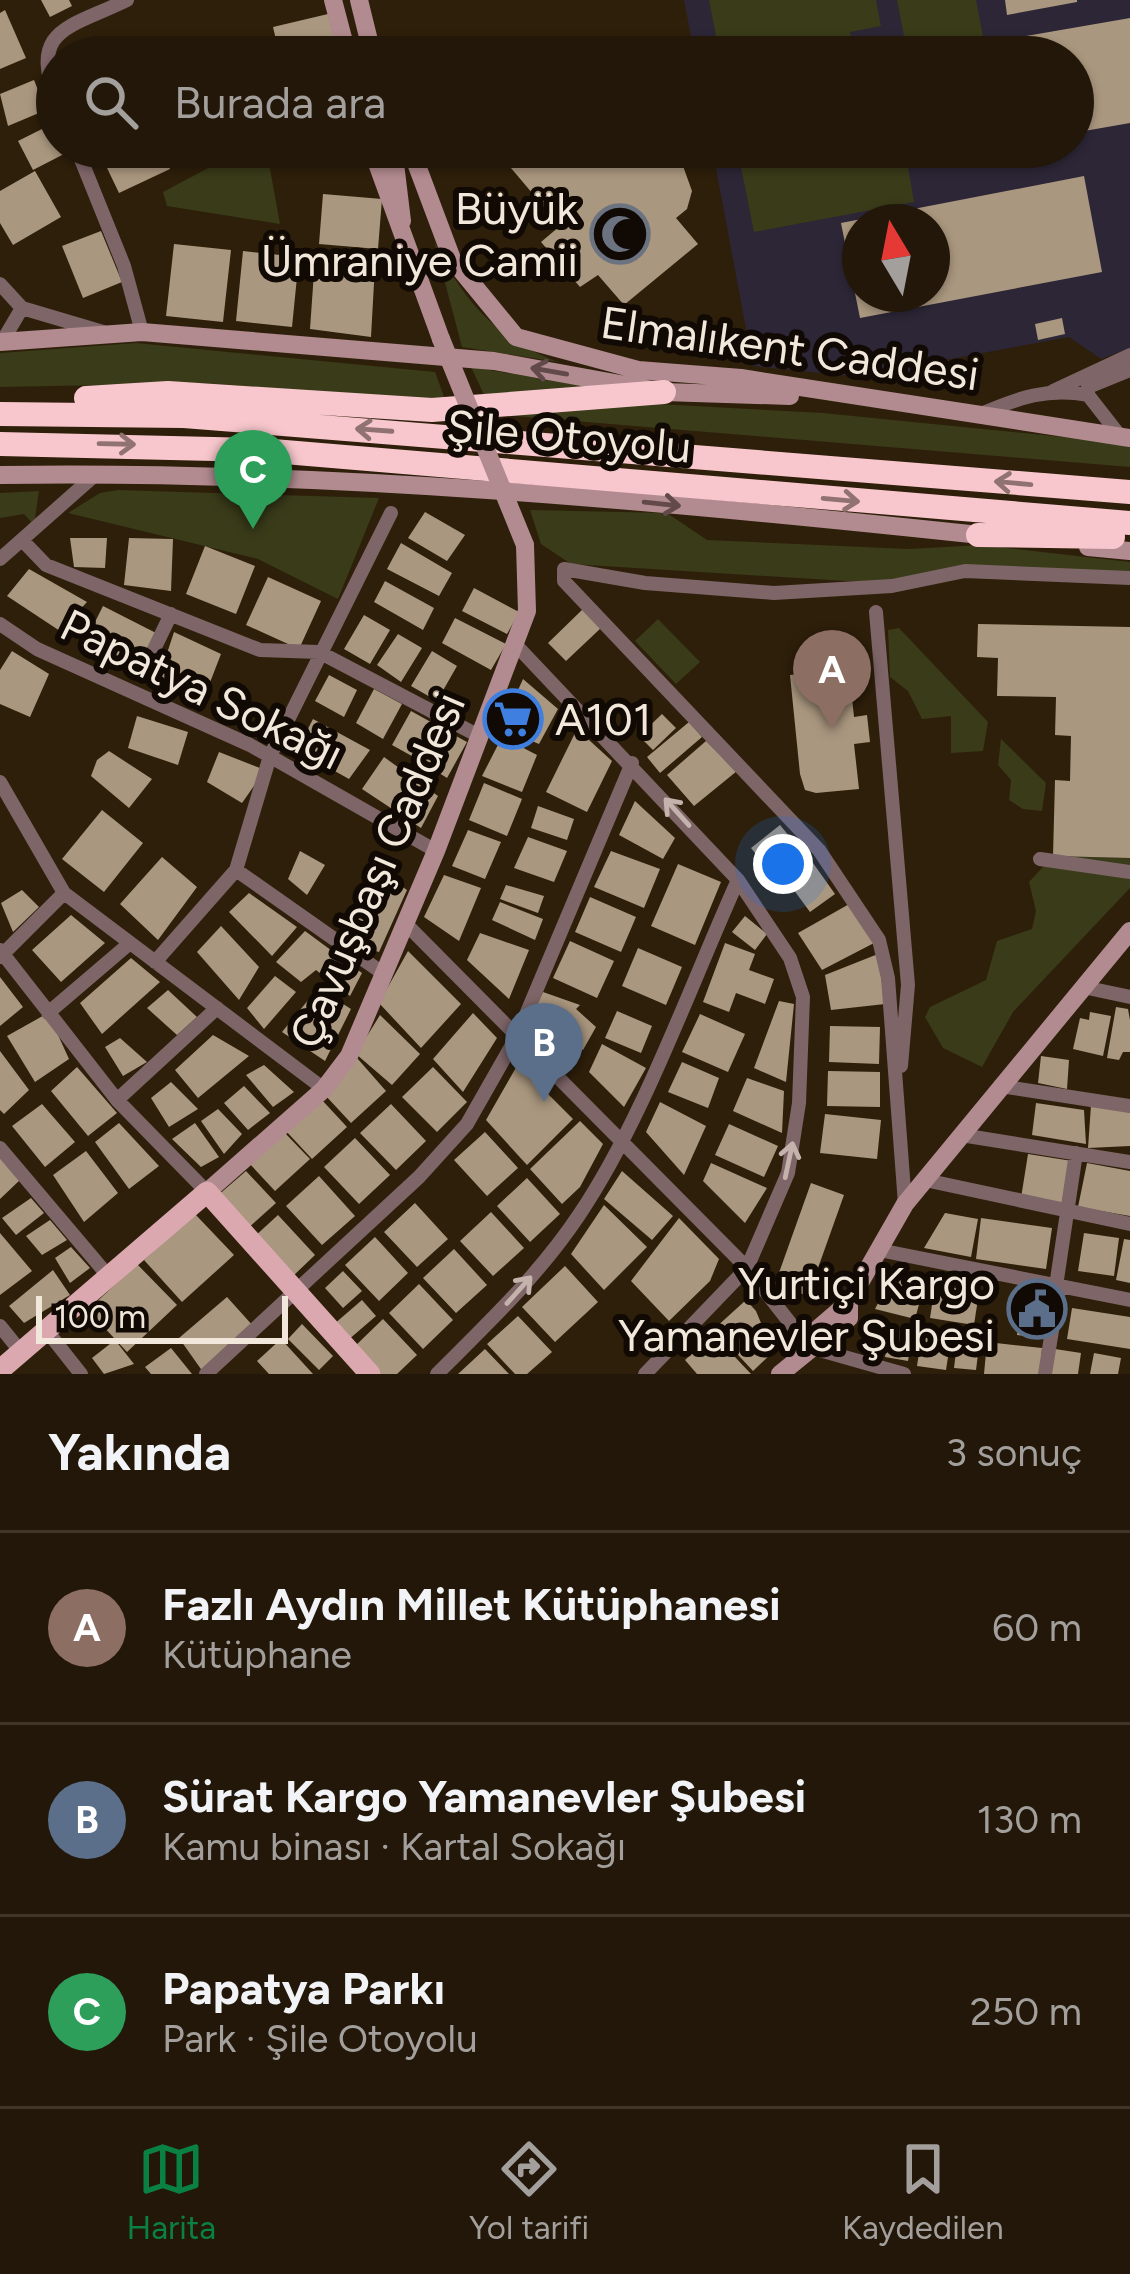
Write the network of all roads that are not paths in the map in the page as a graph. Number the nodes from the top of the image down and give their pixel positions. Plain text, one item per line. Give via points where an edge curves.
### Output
1 (127, 0) edge
2 (333, 0) edge
3 (359, 0) edge
4 (58, 36) edge
5 (342, 36) edge
6 (368, 36) edge
7 (84, 168) edge
8 (382, 168) edge
9 (392, 168) edge
10 (418, 168) edge
11 (392, 186) junction
12 (0, 284) edge
13 (22, 308) junction
14 (103, 332) junction
15 (142, 332) junction
16 (1, 342) edge
17 (1130, 356) edge
18 (1130, 370) edge
19 (1053, 391) junction
20 (664, 392) junction
21 (836, 395) junction
22 (1088, 395) junction
23 (0, 404) edge
24 (0, 414) edge
25 (977, 415) junction
26 (1125, 437) edge
27 (0, 444) edge
28 (96, 474) junction
29 (0, 475) edge
30 (1130, 492) edge
31 (391, 513) dead end
32 (1130, 523) edge
33 (978, 535) junction
34 (1130, 537) edge
35 (22, 540) junction
36 (1130, 551) edge
37 (0, 559) edge
38 (1130, 578) edge
39 (876, 612) dead end
40 (171, 614) junction
41 (0, 624) edge
42 (514, 643) junction
43 (319, 652) junction
44 (144, 670) dead end
45 (479, 736) junction
46 (270, 756) junction
47 (632, 763) junction
48 (0, 782) edge
49 (436, 851) junction
50 (1040, 859) dead end
51 (236, 870) junction
52 (1130, 872) edge
53 (738, 880) junction
54 (64, 893) junction
55 (405, 923) junction
56 (1130, 931) edge
57 (130, 943) junction
58 (1, 954) edge
59 (155, 962) junction
60 (384, 974) junction
61 (1083, 987) junction
62 (1130, 998) edge
63 (217, 1008) junction
64 (48, 1012) junction
65 (518, 1036) junction
66 (1000, 1086) junction
67 (324, 1089) junction
68 (117, 1100) junction
69 (898, 1100) junction
70 (1130, 1106) edge
71 (961, 1136) junction
72 (620, 1140) junction
73 (0, 1148) edge
74 (1076, 1154) junction
75 (1130, 1162) edge
76 (925, 1180) junction
77 (207, 1192) junction
78 (905, 1204) junction
79 (1067, 1213) junction
80 (1130, 1224) edge
81 (879, 1250) junction
82 (747, 1268) junction
83 (110, 1278) junction
84 (1058, 1287) junction
85 (295, 1292) junction
86 (1130, 1300) edge
87 (0, 1326) edge
88 (46, 1331) junction
89 (809, 1347) junction
90 (21, 1352) junction
91 (845, 1357) junction
92 (0, 1370) edge
93 (81, 1374) edge
94 (206, 1374) edge
95 (370, 1374) edge
96 (437, 1374) edge
97 (645, 1374) edge
98 (780, 1374) edge
99 (850, 1374) edge
100 (904, 1374) edge
101 (1046, 1374) edge

1 - 4 street
2 - 5 main road
3 - 6 main road
7 - 15 street
8 - 11 main road
9 - 11 main road
10 - 21 main road, Elmalıkent Caddesi via 452,259 516,337 638,370
11 - 42 main road, Çavuşbaşı Caddesi, bridge via 441,339 525,545 528,595
12 - 13 street
13 - 14 street
13 - 16 street
14 - 15 main road
14 - 16 main road
20 -> 15 main road via 494,361
17 - 19 street
18 - 22 street via 1088,388
19 - 22 street
19 - 25 street
20 - 21 main road
20 - 23 highway via 432,410 168,393
21 - 25 main road, Elmalıkent Caddesi
22 - 26 street
30 -> 24 highway, Şile Otoyolu via 184,416
25 - 26 main road, Elmalıkent Caddesi
27 -> 32 highway, Şile Otoyolu via 261,450
28 - 29 main road
28 -> 33 main road via 573,496
28 - 35 street
31 - 43 street
33 - 34 highway
33 - 36 main road
35 - 37 street
35 - 40 street via 46,565
38 - 69 street via 965,571 892,586 774,593 564,569 564,580 819,850 867,919 888,978
39 - 69 street via 908,985
40 - 43 street via 260,650
40 - 44 street, Papatya Sokağı
41 - 46 street, Papatya Sokağı via 37,649
42 - 45 main road, Çavuşbaşı Caddesi
42 - 47 street
43 - 45 street
43 - 46 street
45 - 49 main road, Çavuşbaşı Caddesi
46 - 49 street, Papatya Sokağı
46 - 51 street
53 -> 47 street
47 - 65 street
48 - 54 street
49 - 55 main road, Çavuşbaşı Caddesi
50 - 52 street
51 - 59 street
51 - 60 street
53 - 72 street
82 -> 53 street via 788,1173 803,998 790,958
54 - 57 street
54 - 58 street
55 - 60 main road, Çavuşbaşı Caddesi
55 - 65 street
56 - 61 main road
57 - 59 street
57 - 64 street
58 - 64 street
59 - 63 street
60 - 67 main road, Çavuşbaşı Caddesi via 349,1056
61 - 62 street
61 - 66 main road
63 - 67 street
63 - 68 street
64 - 68 street
65 - 72 street
65 - 85 street via 467,1124
66 - 70 street
66 - 71 main road
67 - 77 main road, Çavuşbaşı Caddesi
68 - 77 street
69 - 78 street
71 - 74 street
71 - 76 main road
72 - 82 street
96 -> 72 street via 537,1270 580,1214
73 - 83 street
74 - 75 street
74 - 79 street
76 - 78 main road
76 - 79 street
77 - 83 main road, Çavuşbaşı Caddesi
77 - 85 main road
78 - 81 main road
79 - 80 street
79 - 84 street
81 - 84 street
81 - 89 main road via 849,1302 814,1332
82 - 89 street
82 - 97 street
83 - 88 main road, Çavuşbaşı Caddesi
84 - 86 street
84 - 101 street
85 - 94 street
85 - 95 main road
87 - 90 street
88 - 90 main road, Çavuşbaşı Caddesi
88 - 93 street
89 - 91 street
89 - 98 main road
90 - 92 main road, Çavuşbaşı Caddesi
91 - 99 street
91 - 100 street

